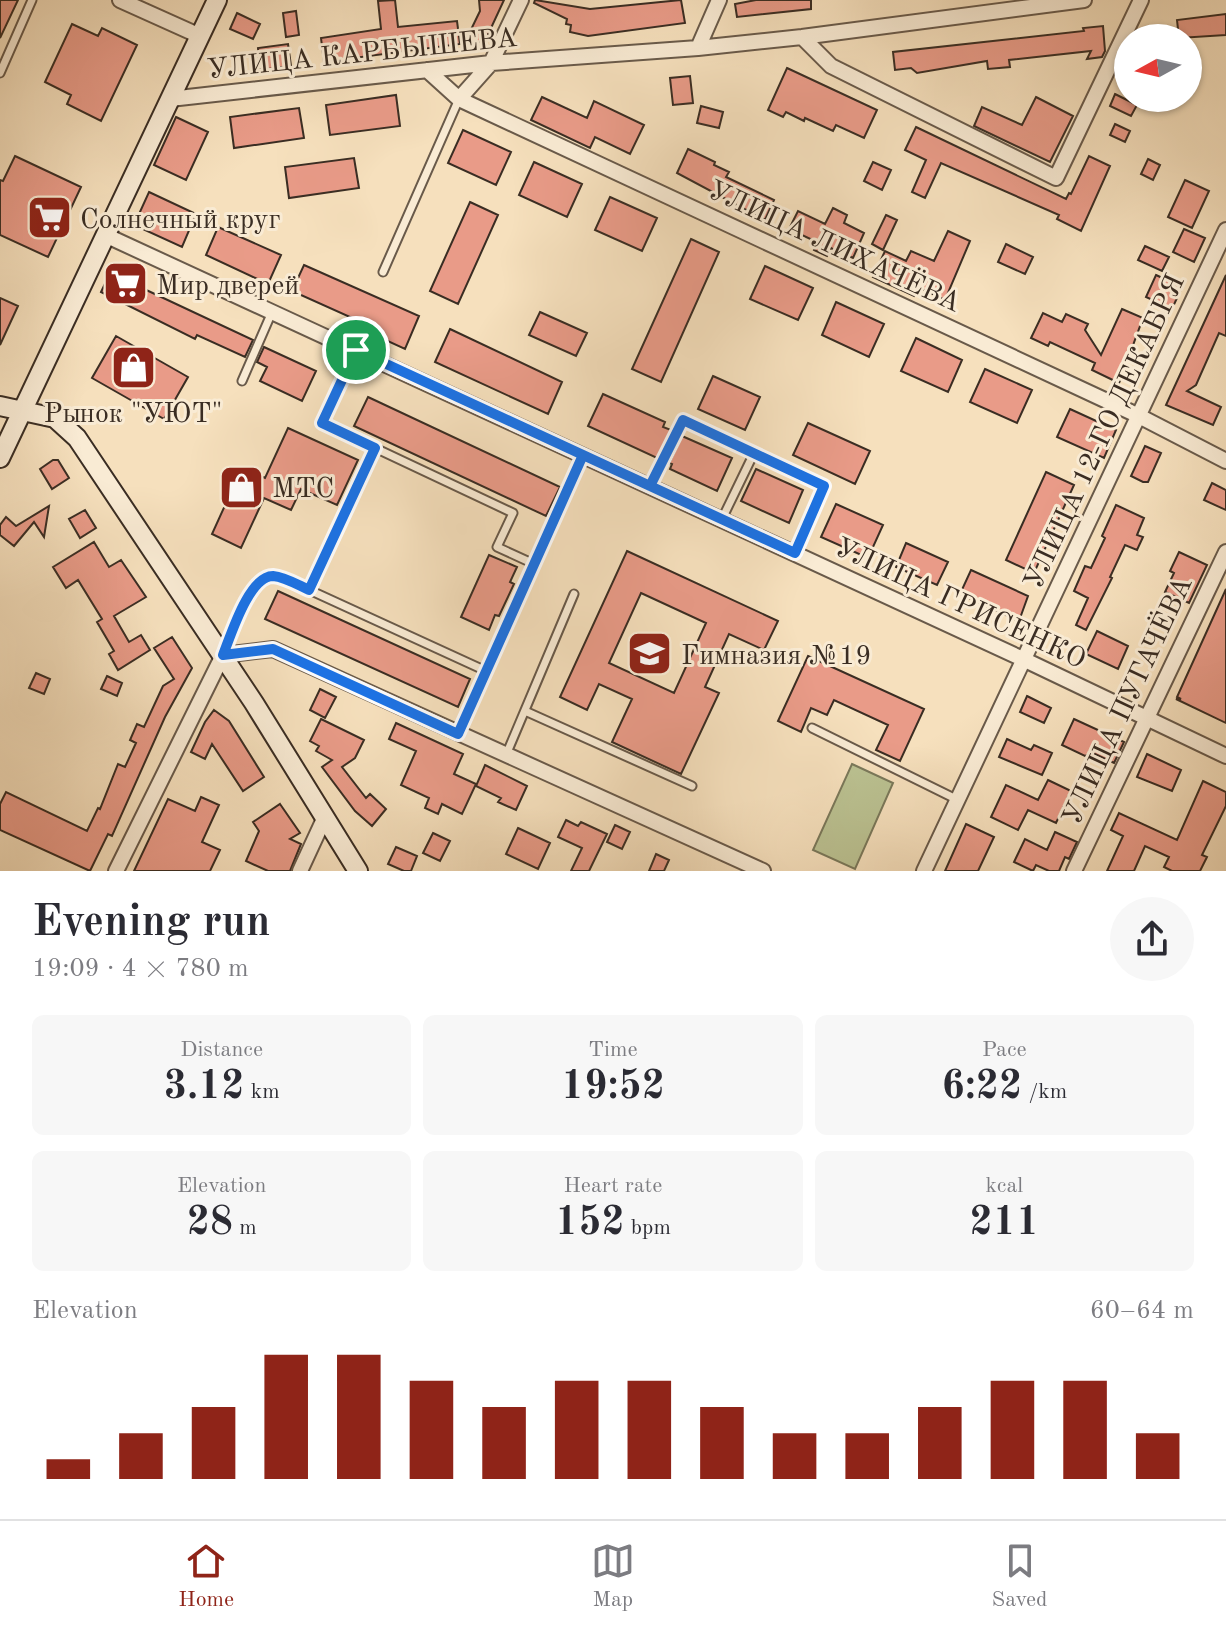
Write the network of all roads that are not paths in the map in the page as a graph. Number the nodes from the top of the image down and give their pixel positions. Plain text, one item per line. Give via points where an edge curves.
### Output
1 (32, 0) edge
2 (120, 0) edge
3 (217, 0) edge
4 (521, 0) edge
5 (719, 0) edge
6 (1084, 0) edge
7 (1141, 0) edge
8 (200, 36) junction
9 (802, 37) junction
10 (698, 48) junction
11 (491, 63) junction
12 (427, 70) junction
13 (0, 73) edge
14 (170, 99) junction
15 (459, 99) junction
16 (1226, 230) edge
17 (105, 235) junction
18 (383, 272) dead end
19 (272, 312) junction
20 (356, 350) junction
21 (242, 381) dead end
22 (0, 406) edge
23 (22, 409) junction
24 (1137, 415) junction
25 (375, 448) junction
26 (754, 453) junction
27 (583, 455) junction
28 (0, 458) edge
29 (1226, 461) edge
30 (650, 486) junction
31 (722, 519) junction
32 (1226, 552) edge
33 (795, 553) junction
34 (534, 564) junction
35 (309, 590) junction
36 (574, 594) dead end
37 (223, 655) junction
38 (1025, 660) junction
39 (486, 671) junction
40 (525, 711) junction
41 (1145, 717) junction
42 (812, 728) dead end
43 (458, 734) junction
44 (506, 755) junction
45 (1226, 756) edge
46 (692, 786) dead end
47 (958, 800) junction
48 (324, 819) junction
49 (116, 871) edge
50 (300, 871) edge
51 (358, 871) edge
52 (763, 871) edge
53 (924, 871) edge
54 (1074, 871) edge

1 - 13 lane
2 - 8 street
3 - 8 street
4 - 11 street
5 - 10 street
6 - 9 street, УЛИЦА КАРБЫШЕВА
7 - 9 street via 1056,178 831,66
8 - 14 street
9 - 10 street, УЛИЦА КАРБЫШЕВА
10 - 11 street, УЛИЦА КАРБЫШЕВА
11 - 12 street, УЛИЦА КАРБЫШЕВА
11 - 15 street
12 - 14 street, УЛИЦА КАРБЫШЕВА
12 - 15 street, УЛИЦА ЛИХАЧЁВА
14 - 17 street
15 - 18 lane
15 - 24 street, УЛИЦА ЛИХАЧЁВА
16 - 24 street, УЛИЦА 12-ГО ДЕКАБРЯ
17 - 19 street, УЛИЦА ГРИСЕНКО
17 - 23 street
19 - 20 street, УЛИЦА ГРИСЕНКО
19 - 21 lane
20 - 25 lane via 322,423
20 - 27 street, УЛИЦА ГРИСЕНКО
22 - 23 street
23 - 28 street
23 - 37 street via 55,418 77,438
24 - 29 street, УЛИЦА ЛИХАЧЁВА
24 - 38 street, УЛИЦА 12-ГО ДЕКАБРЯ
25 - 34 lane via 513,513 497,547
25 - 35 lane
26 - 30 lane via 683,420
26 - 31 lane
26 - 33 lane via 824,486
27 - 30 street, УЛИЦА ГРИСЕНКО
27 - 34 lane
30 - 31 street, УЛИЦА ГРИСЕНКО
31 - 33 street, УЛИЦА ГРИСЕНКО
32 - 41 street, УЛИЦА ПУГАЧЁВА
33 - 38 street, УЛИЦА ГРИСЕНКО
34 - 39 lane
35 - 37 lane via 281,577 258,580
35 - 39 lane
36 - 40 lane
37 - 43 street via 273,649
37 - 48 street
37 - 49 street
38 - 41 street, УЛИЦА ГРИСЕНКО
38 - 47 street, УЛИЦА 12-ГО ДЕКАБРЯ
39 - 43 lane
40 - 44 lane
40 - 46 lane
41 - 45 street, УЛИЦА ГРИСЕНКО
41 - 54 street, УЛИЦА ПУГАЧЁВА
42 - 47 lane
43 - 44 street
44 - 52 street
47 - 53 street, УЛИЦА 12-ГО ДЕКАБРЯ
48 - 50 street
48 - 51 street

